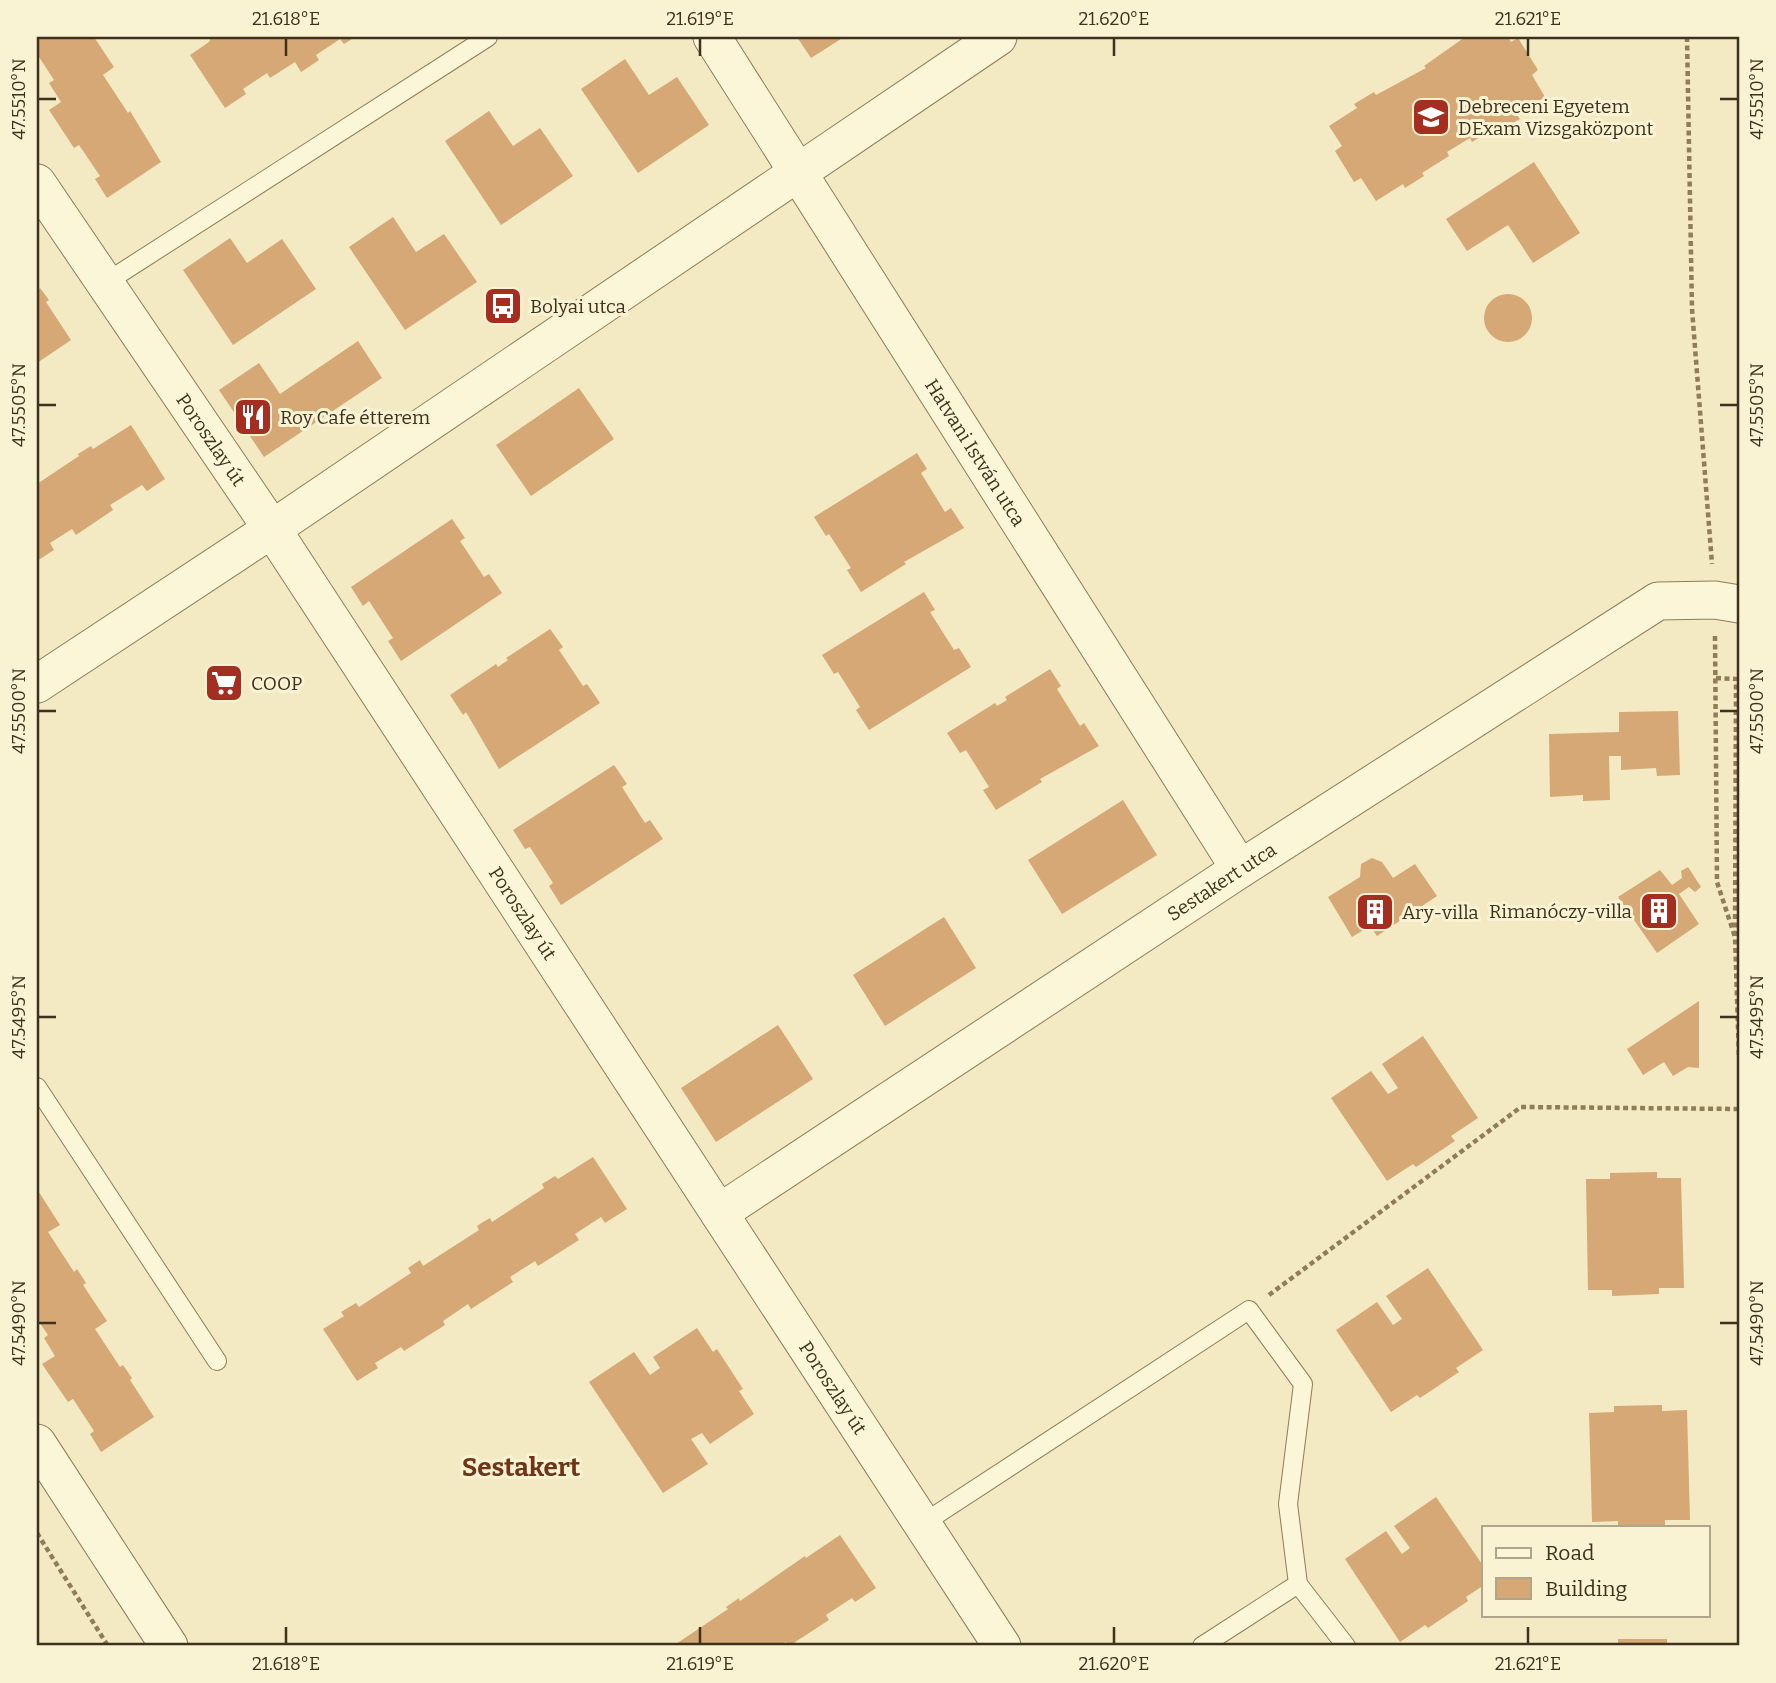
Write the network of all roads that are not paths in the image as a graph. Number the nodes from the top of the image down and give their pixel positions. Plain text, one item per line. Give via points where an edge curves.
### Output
1 (488, 37) edge
2 (712, 37) edge
3 (998, 37) edge
4 (799, 170) junction
5 (37, 183) edge
6 (105, 283) junction
7 (272, 529) junction
8 (1727, 602) edge
9 (37, 684) edge
10 (1240, 869) junction
11 (37, 1087) edge
12 (719, 1213) junction
13 (217, 1361) dead end
14 (37, 1443) edge
15 (922, 1524) junction
16 (1298, 1584) junction
17 (169, 1646) edge
18 (1002, 1646) edge
19 (1202, 1646) edge
20 (1346, 1646) edge

1 - 6 lane
2 - 4 street, Hatvani István utca
3 - 4 street
4 - 7 street
4 - 10 street, Hatvani István utca
5 - 6 street, Poroszlay út
6 - 7 street, Poroszlay út
7 - 9 street
7 - 12 street, Poroszlay út
8 - 10 street, Sestakert utca via 1658,601
10 - 12 street, Sestakert utca
11 - 13 lane
12 - 15 street, Poroszlay út
14 - 17 street
15 - 16 lane via 1249,1310 1303,1384 1288,1504
15 - 18 street, Poroszlay út
16 - 19 lane
16 - 20 lane

